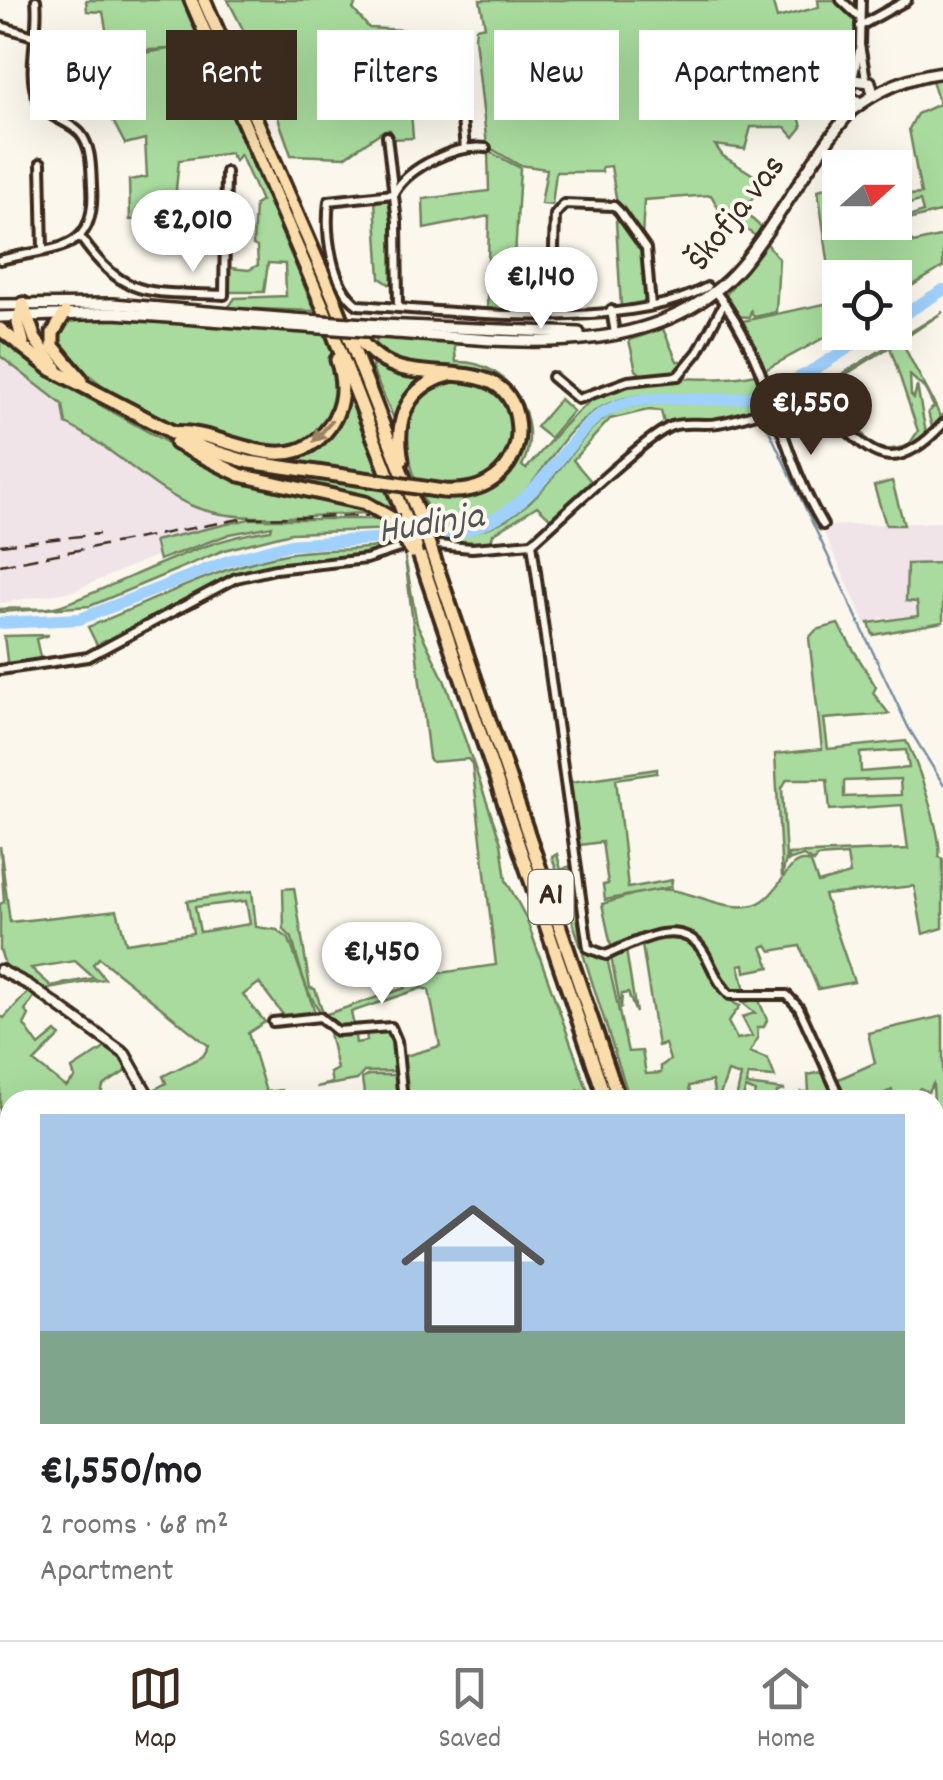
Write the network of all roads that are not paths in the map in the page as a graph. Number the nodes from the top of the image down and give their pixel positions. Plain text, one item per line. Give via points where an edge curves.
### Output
1 (36, 0) edge
2 (191, 0) edge
3 (204, 0) edge
4 (840, 0) edge
5 (861, 0) edge
6 (907, 0) edge
7 (860, 22) junction
8 (0, 26) edge
9 (38, 30) edge
10 (30, 35) edge
11 (860, 45) junction
12 (943, 72) edge
13 (855, 74) edge
14 (907, 78) junction
15 (855, 80) edge
16 (868, 81) junction
17 (873, 94) junction
18 (855, 101) edge
19 (860, 104) junction
20 (57, 120) edge
21 (462, 120) edge
22 (840, 120) edge
23 (836, 129) junction
24 (387, 136) dead end
25 (486, 148) dead end
26 (465, 150) junction
27 (41, 163) dead end
28 (226, 172) dead end
29 (393, 194) junction
30 (81, 238) junction
31 (43, 250) junction
32 (0, 260) edge
33 (712, 290) junction
34 (724, 302) junction
35 (329, 304) junction
36 (0, 305) edge
37 (651, 306) junction
38 (398, 307) junction
39 (611, 310) junction
40 (24, 311) junction
41 (64, 313) junction
42 (552, 314) junction
43 (0, 317) edge
44 (291, 322) junction
45 (0, 329) edge
46 (611, 333) junction
47 (28, 350) junction
48 (470, 374) junction
49 (62, 375) junction
50 (552, 377) dead end
51 (104, 398) junction
52 (766, 410) junction
53 (943, 424) edge
54 (164, 430) junction
55 (402, 474) junction
56 (412, 516) junction
57 (823, 526) dead end
58 (532, 543) junction
59 (421, 551) junction
60 (0, 670) edge
61 (0, 970) edge
62 (273, 1022) dead end
63 (145, 1090) edge
64 (402, 1090) edge
65 (603, 1090) edge
66 (615, 1090) edge
67 (836, 1090) edge

1 - 9 street
2 - 35 highway, A1
3 - 35 highway, A1
4 - 7 street
5 - 7 street
6 - 7 street
7 - 11 street
8 - 10 street
11 - 13 street
11 - 16 street
12 - 14 main road, Škofja vas
14 - 16 main road
14 - 17 main road, Škofja vas
15 - 16 main road
16 - 17 main road
17 - 19 main road, Škofja vas
18 - 19 main road
19 - 23 main road, Škofja vas
20 - 30 street via 80,134 90,156 94,216
21 - 26 street
22 - 23 main road
23 - 33 main road, Škofja vas via 748,257
24 - 29 street
25 - 26 street
26 - 29 street via 417,169
27 - 31 street
28 - 30 street via 224,295 123,285
29 - 38 street
29 - 38 street via 329,201 330,252 348,295 363,305
30 - 31 street
31 - 32 street
33 - 34 street
33 - 37 street
33 - 46 main road, Škofja vas via 658,324
34 - 50 street via 678,376 628,381 578,399
34 - 52 street via 761,376
35 - 48 highway via 384,361
35 -> 54 highway via 342,396 333,422 315,442 271,454
35 - 55 highway, A1
35 - 56 highway, A1
36 - 40 main road
37 - 39 street
37 - 42 street via 646,249 619,210 564,204 555,215
38 - 42 street
39 - 42 street
39 - 46 street
40 - 41 main road
40 - 43 main road
40 - 44 main road via 113,304
40 - 47 highway via 19,332
40 - 49 highway via 40,348
41 - 44 main road
41 - 51 highway via 53,333 54,351
44 - 46 main road, Škofja vas, bridge via 563,340
45 - 47 highway
47 - 49 highway
48 - 54 highway, bridge via 506,396 516,420 516,446 492,480 470,490 249,462
48 - 55 highway via 440,378 407,403 398,427
49 - 51 highway
51 - 54 highway
52 - 53 street via 813,408 858,444 884,454 908,451
52 - 57 street
52 - 58 street via 716,424 668,427
54 - 59 highway, bridge via 165,437 240,476 364,503 391,518
55 - 56 highway, A1
56 - 59 highway, A1, bridge
58 - 60 street via 406,545 366,559 254,573 88,658
58 - 67 street via 582,928 592,953 659,934 675,933 700,946 730,996 787,995
59 - 65 highway, A1
59 - 66 highway, A1
61 - 63 street via 125,1054
62 - 64 street via 320,1017 337,1030 394,1028

